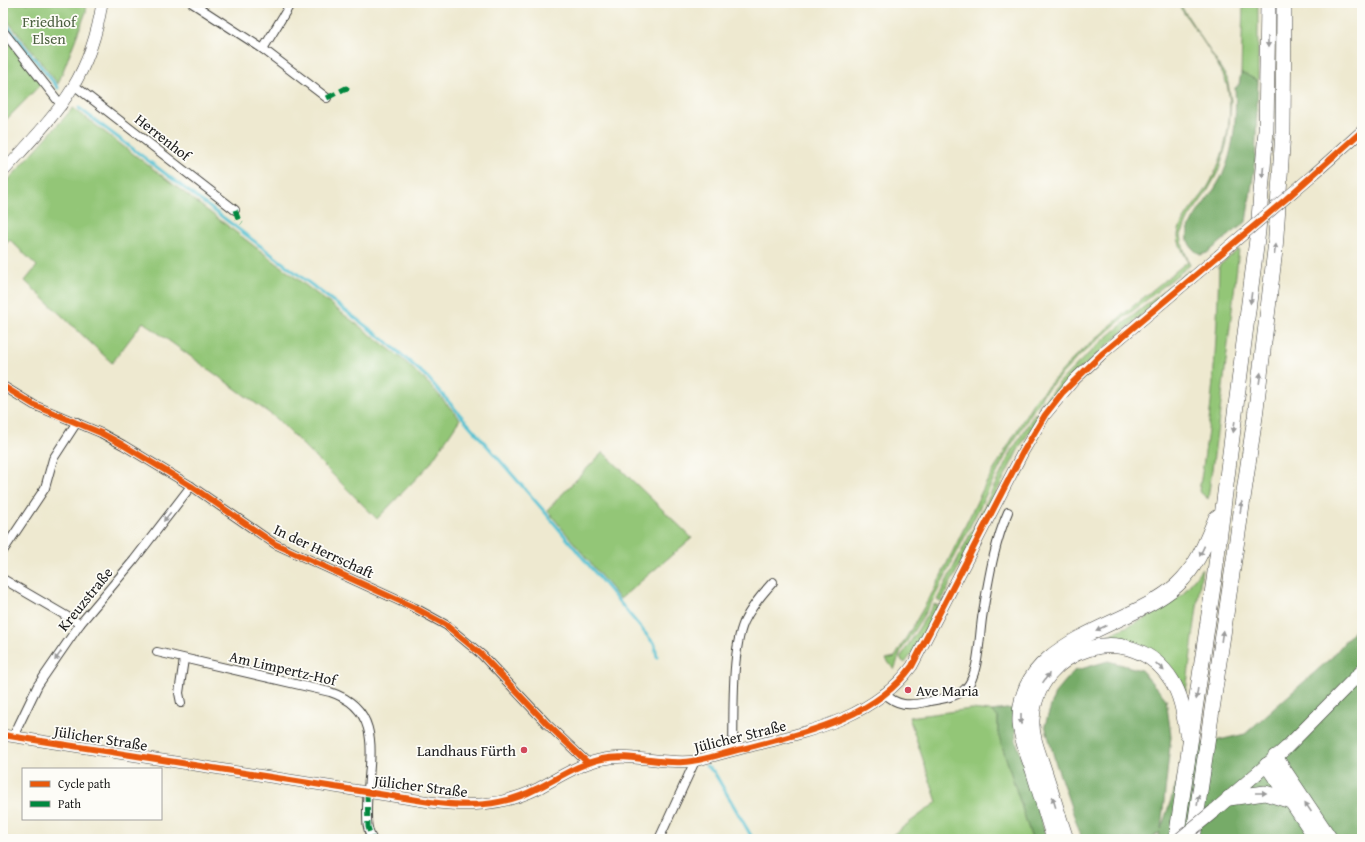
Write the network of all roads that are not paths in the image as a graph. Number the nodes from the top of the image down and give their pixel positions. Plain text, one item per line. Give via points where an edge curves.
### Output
1 (102, 3) edge
2 (192, 3) edge
3 (291, 3) edge
4 (1268, 3) edge
5 (1284, 3) edge
6 (3, 31) edge
7 (263, 49) junction
8 (75, 86) junction
9 (328, 98) dead end
10 (62, 106) junction
11 (1362, 131) edge
12 (3, 172) edge
13 (235, 210) dead end
14 (3, 386) edge
15 (77, 422) junction
16 (191, 486) junction
17 (1223, 502) junction
18 (1008, 512) dead end
19 (3, 551) edge
20 (3, 579) edge
21 (773, 582) dead end
22 (80, 624) junction
23 (156, 652) dead end
24 (184, 659) junction
25 (1362, 670) edge
26 (886, 692) junction
27 (181, 703) dead end
28 (8, 736) edge
29 (1189, 747) junction
30 (734, 751) junction
31 (695, 761) junction
32 (1271, 761) junction
33 (588, 763) junction
34 (367, 792) junction
35 (1230, 798) junction
36 (1291, 801) junction
37 (372, 839) edge
38 (659, 839) edge
39 (1054, 839) edge
40 (1066, 839) edge
41 (1176, 839) edge
42 (1180, 839) edge
43 (1193, 839) edge
44 (1317, 839) edge
45 (1330, 839) edge

1 - 8 street via 91,49
2 - 7 street
3 - 7 street
4 -> 17 highway via 1266,130 1258,231
43 -> 5 highway via 1255,417 1275,250 1283,132
6 - 10 street
7 - 9 street
8 - 10 street
8 - 13 street, Herrenhof
10 - 12 street
11 - 26 street, Jülicher Straße, bridge via 1103,353 1052,405 1018,461 919,654 907,672
14 - 15 street, In der Herrschaft via 27,401
15 - 16 street, In der Herrschaft via 112,439
15 - 19 street via 53,460 45,488
16 -> 22 street, Kreuzstraße
16 - 33 street, In der Herrschaft via 275,544 409,605 446,625 482,655
17 -> 29 highway
17 -> 39 highway via 1197,562 1176,586 1144,608 1063,647 1042,665 1030,683 1021,708 1021,728
18 - 26 street via 997,544 975,668 969,685 957,694 909,705 897,702
20 - 22 street
21 - 30 street via 752,607 740,634 734,700
22 -> 28 street, Kreuzstraße via 38,685
23 - 24 street, Am Limpertz-Hof
24 - 27 street via 179,693
24 - 34 street, Am Limpertz-Hof via 330,692 350,702 363,716 371,738
25 - 32 main road
26 - 30 street, Jülicher Straße via 860,710 831,724
28 - 34 street, Jülicher Straße
40 -> 29 highway via 1035,741 1032,720 1041,685 1060,663 1085,649 1102,645 1131,649 1148,657 1166,672 1178,691
29 - 41 highway
30 - 31 street, Jülicher Straße
31 - 33 street, Jülicher Straße via 674,763 612,757
31 - 38 street
32 - 35 main road
32 - 36 highway
45 -> 32 highway
33 - 34 street, Jülicher Straße via 526,794 485,805 450,805
34 - 37 street, Am Limpertz-Hof via 368,827
35 -> 36 highway via 1265,793
35 - 42 main road, bridge
36 - 44 highway

